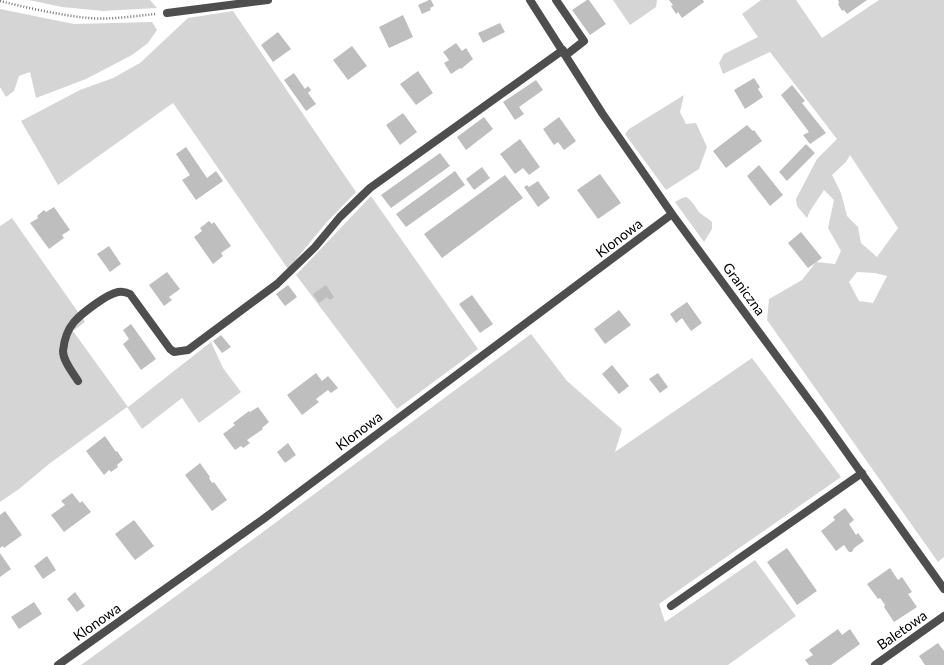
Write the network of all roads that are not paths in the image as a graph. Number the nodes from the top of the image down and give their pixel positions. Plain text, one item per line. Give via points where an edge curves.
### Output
1 (268, 0) edge
2 (530, 0) edge
3 (556, 0) edge
4 (167, 13) road end
5 (564, 52) junction
6 (672, 214) junction
7 (78, 381) dead end
8 (862, 473) junction
9 (944, 589) edge
10 (671, 606) dead end
11 (944, 616) edge
12 (58, 665) edge
13 (875, 665) edge

1 - 4 street
2 - 5 street, Graniczna
3 - 5 street via 584,41
5 - 6 street, Graniczna via 602,113
5 - 7 street via 370,188 277,284 188,350 174,352 170,349 130,294 116,292 97,303 74,322 65,340 63,352
6 - 8 street, Graniczna
6 - 12 street, Klonowa via 262,520
8 - 9 street, Graniczna
8 - 10 street
11 - 13 street, Baletowa

